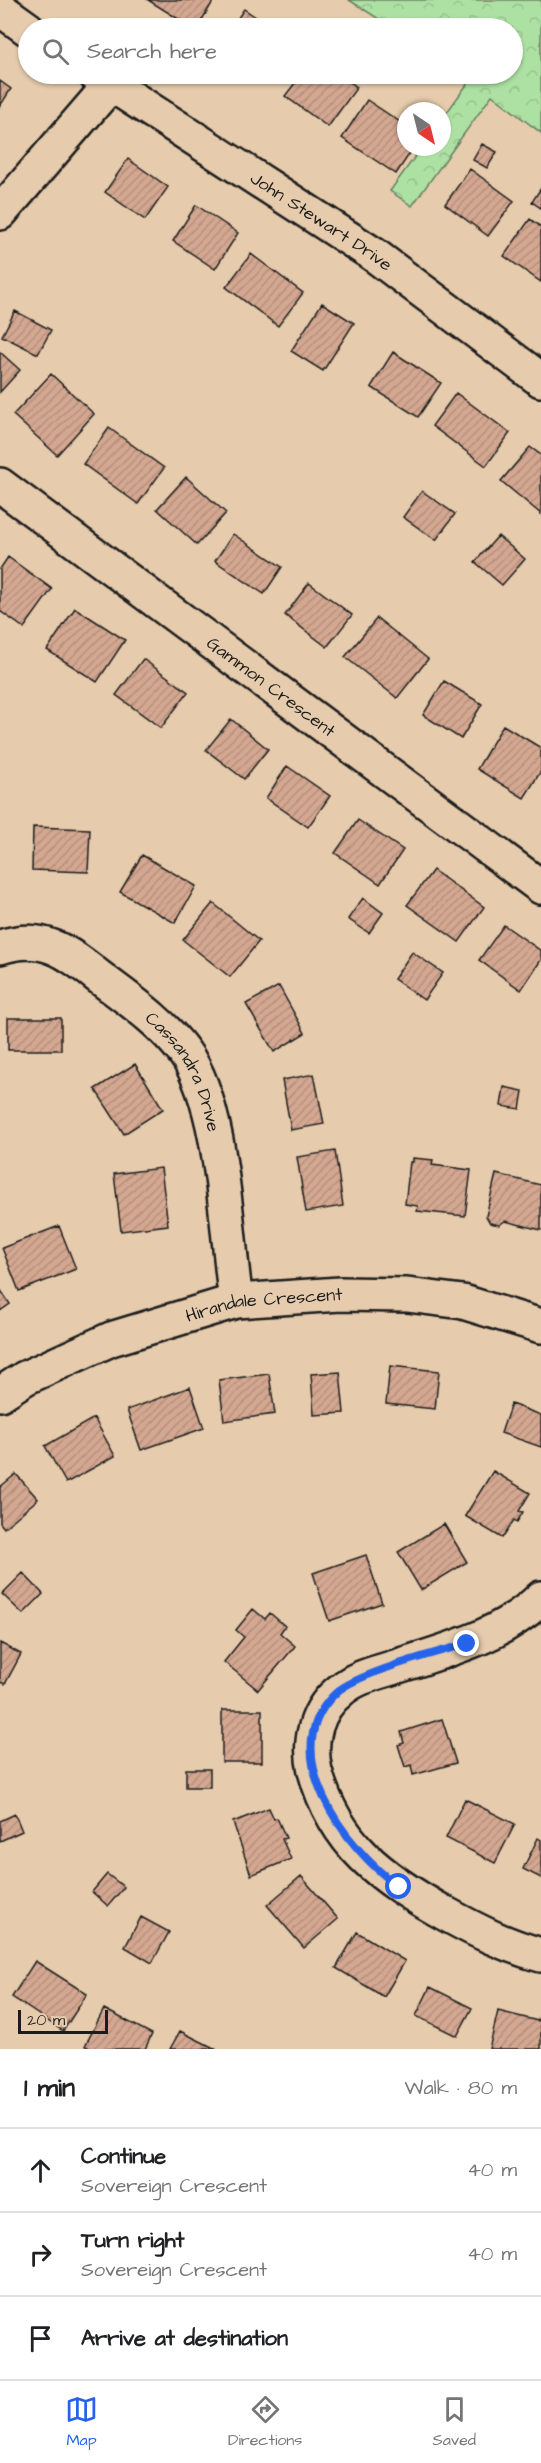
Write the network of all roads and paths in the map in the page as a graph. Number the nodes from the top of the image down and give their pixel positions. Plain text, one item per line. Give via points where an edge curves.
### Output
1 (0, 9) edge
2 (18, 22) edge
3 (99, 84) edge
4 (111, 84) edge
5 (0, 213) edge
6 (541, 380) edge
7 (0, 485) edge
8 (541, 887) edge
9 (0, 947) edge
10 (236, 1301) junction
11 (541, 1326) edge
12 (0, 1394) edge
13 (541, 1598) edge
14 (541, 1955) edge

1 - 2 street
3 - 5 street
4 - 6 street, John Stewart Drive via 372,254
7 - 8 street, Gammon Crescent
9 - 10 street, Cassandra Drive via 18,942 44,943 69,954 157,1021 185,1054 204,1092 219,1159
10 - 11 street, Hirandale Crescent via 340,1294 407,1295 463,1302
10 - 12 street, Hirandale Crescent via 111,1339 25,1378
13 - 14 street via 486,1636 339,1690 318,1719 312,1759 329,1809 366,1860 399,1887 486,1936

